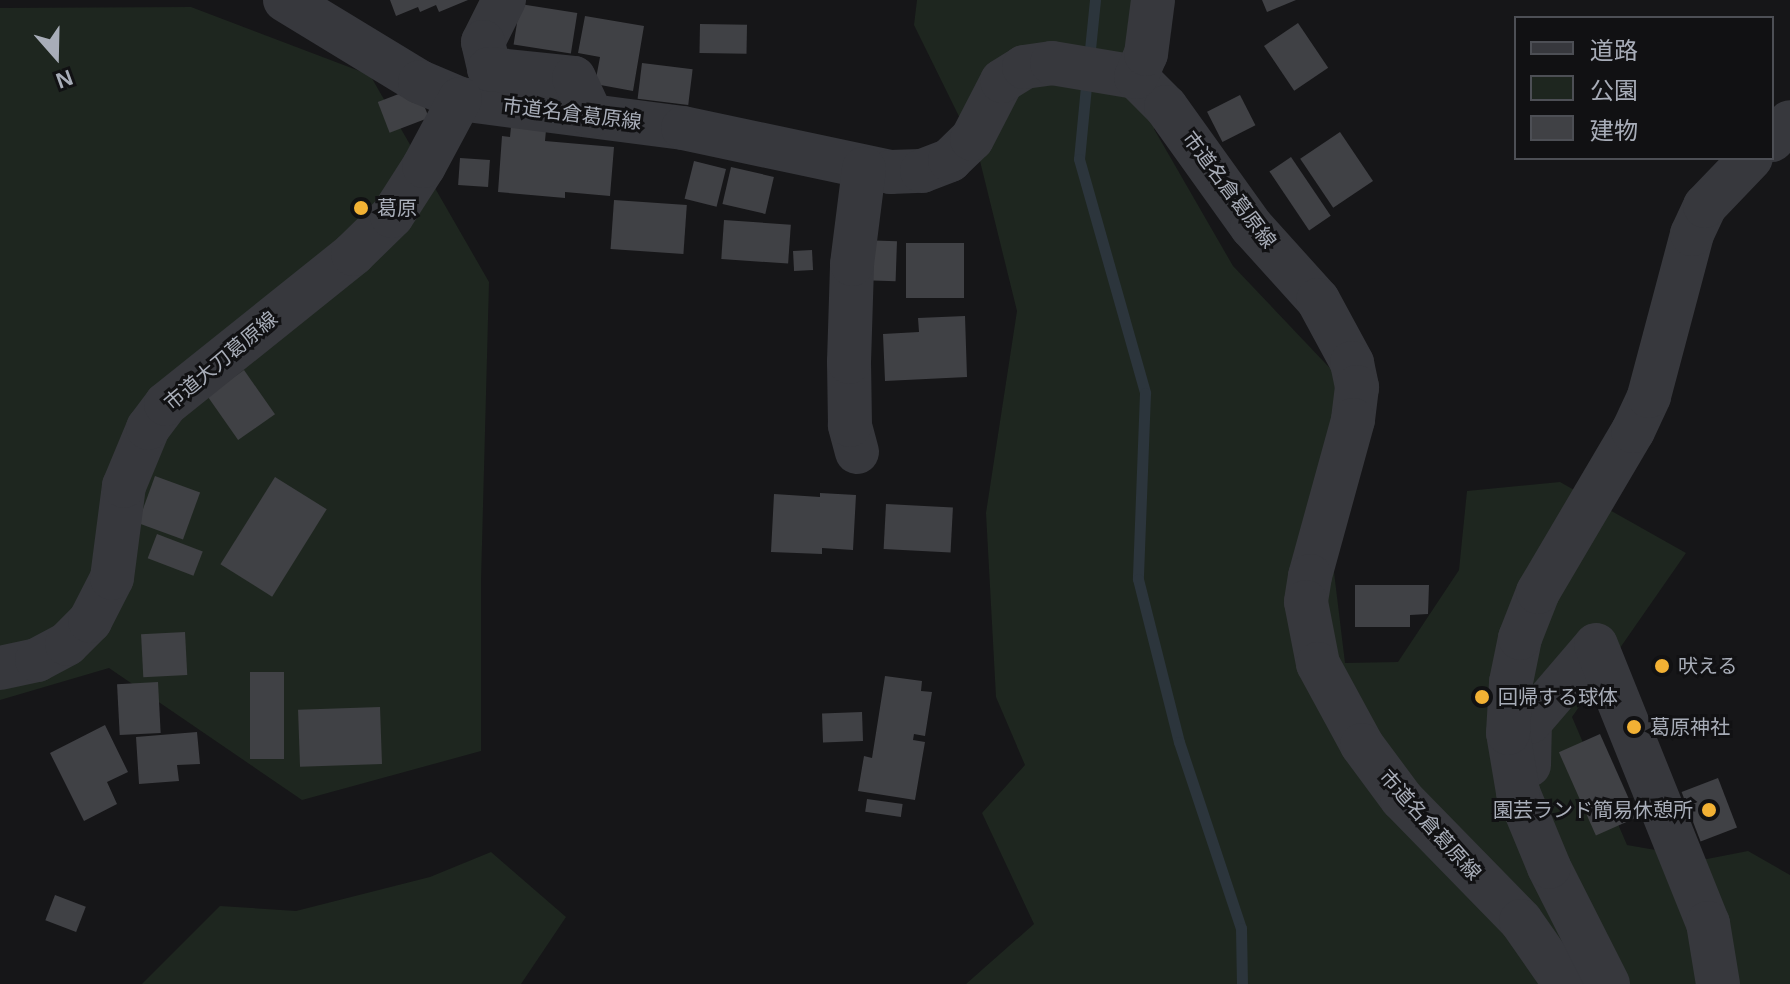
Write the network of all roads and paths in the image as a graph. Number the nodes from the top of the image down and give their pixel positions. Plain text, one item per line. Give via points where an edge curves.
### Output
1 (285, 0) edge
2 (504, 0) edge
3 (1153, 0) edge
4 (1101, 70) junction
5 (460, 99) junction
6 (591, 115) junction
7 (1790, 122) edge
8 (1774, 138) edge
9 (1749, 160) edge
10 (864, 169) junction
11 (857, 452) dead end
12 (0, 668) edge
13 (1527, 815) junction
14 (1565, 984) edge
15 (1608, 984) edge
16 (1718, 984) edge

1 - 5 street, 市道名倉葛原線 via 420,82
2 - 6 street via 483,42 489,69 574,78
3 - 4 street via 1146,54
4 - 10 street, 市道名倉葛原線 via 1024,67 1002,81 972,139 950,160 922,171
4 - 14 street, 市道名倉葛原線 via 1166,107 1252,227 1318,300 1352,363 1357,387 1353,420 1306,602 1318,664 1362,745 1402,799 1521,921
5 - 6 street, 市道名倉葛原線
5 - 12 street, 市道大刀葛原線 via 392,216 353,254 166,404 148,428 124,486 112,578 90,621 67,644 37,660
6 - 10 street, 市道名倉葛原線 via 683,128
7 - 8 street
9 - 13 street via 1705,206 1692,234 1649,396 1538,592 1520,638 1508,733
10 - 11 street via 852,264 849,362 850,425
13 - 15 street
13 - 16 street via 1530,722 1596,645 1708,923

